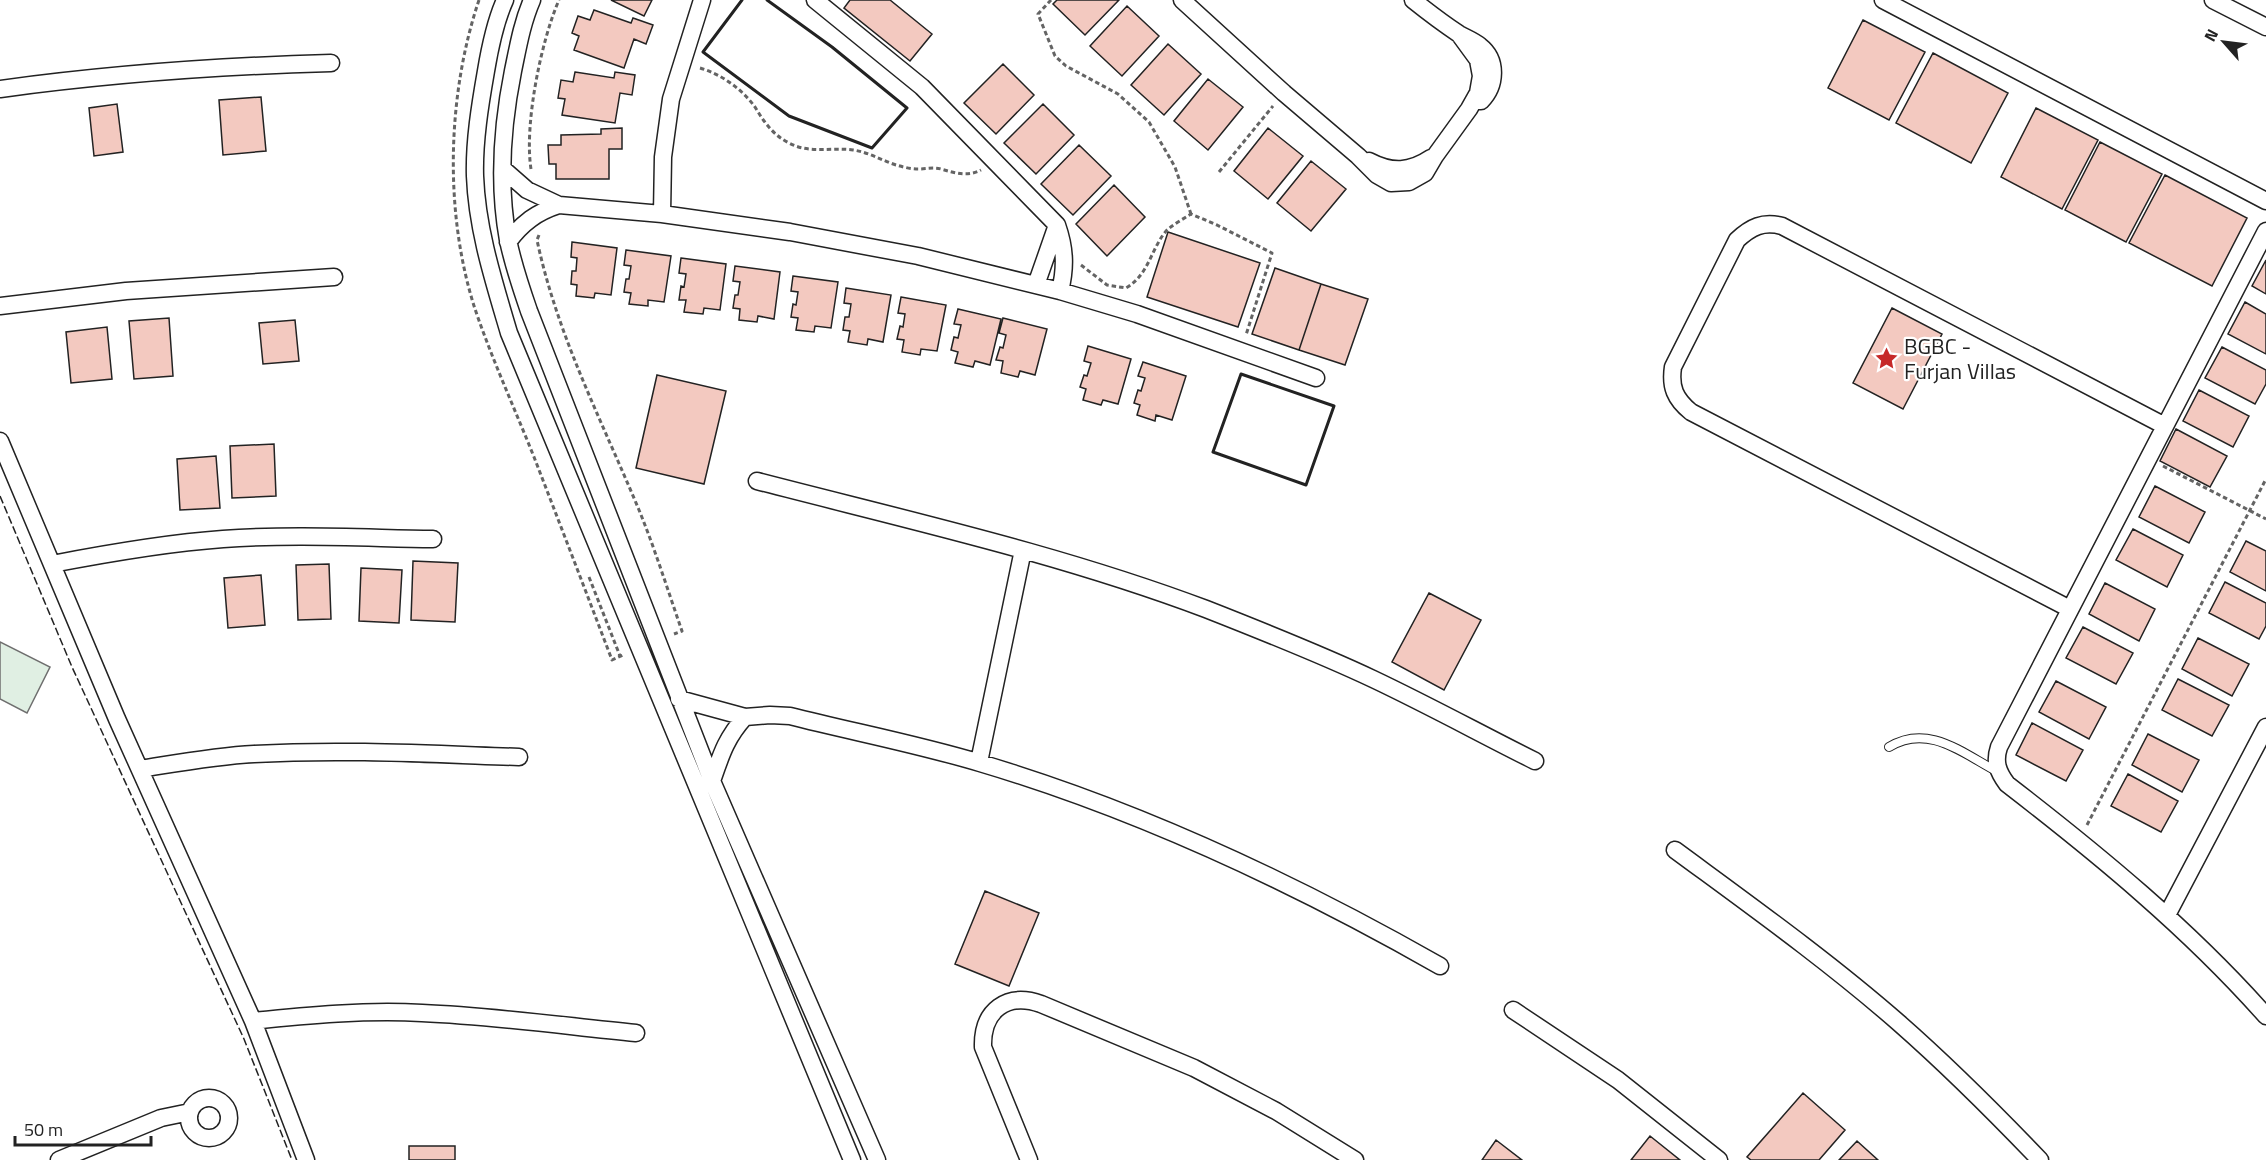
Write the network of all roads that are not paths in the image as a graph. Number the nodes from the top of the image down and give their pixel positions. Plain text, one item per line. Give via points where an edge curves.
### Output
1 (505, 0) edge
2 (532, 0) edge
3 (702, 0) edge
4 (815, 0) edge
5 (1182, 0) edge
6 (1883, 0) edge
7 (2213, 0) edge
8 (1417, 1) edge
9 (2266, 27) edge
10 (331, 63) dead end
11 (0, 89) edge
12 (502, 169) junction
13 (2266, 201) edge
14 (540, 205) junction
15 (662, 214) junction
16 (1056, 225) junction
17 (2266, 231) edge
18 (508, 242) junction
19 (334, 278) dead end
20 (1035, 285) junction
21 (1060, 291) junction
22 (0, 306) edge
23 (1317, 378) dead end
24 (2165, 426) junction
25 (0, 441) edge
26 (757, 482) dead end
27 (433, 539) dead end
28 (1023, 550) junction
29 (52, 564) junction
30 (2070, 609) junction
31 (679, 699) junction
32 (745, 717) junction
33 (2266, 727) edge
34 (1888, 747) dead end
35 (519, 757) dead end
36 (1535, 761) dead end
37 (979, 762) junction
38 (140, 769) junction
39 (1999, 772) junction
40 (712, 781) junction
41 (1675, 850) dead end
42 (2167, 915) junction
43 (1440, 966) dead end
44 (1513, 1010) dead end
45 (2266, 1016) edge
46 (253, 1021) junction
47 (636, 1033) dead end
48 (190, 1112) dead end
49 (59, 1160) edge
50 (306, 1160) edge
51 (852, 1160) edge
52 (877, 1160) edge
53 (1029, 1160) edge
54 (1355, 1160) edge
55 (1719, 1160) edge
56 (2040, 1160) edge

1 - 51 street via 487,68 477,144 475,176 487,259 514,344
2 - 12 street via 511,79
3 - 15 street via 671,99 663,156
4 - 16 street via 922,87
5 - 8 street via 1359,156 1383,168 1403,170 1435,156 1469,110 1480,85 1480,68 1474,52 1459,34
6 - 13 street
7 - 9 street
10 - 11 street via 153,72
12 - 14 street
12 - 18 street
14 - 15 street
14 - 18 street
15 - 20 street via 895,251
16 - 20 street
16 - 21 street via 1065,262
17 - 24 street
18 - 31 street via 529,311
19 - 22 street via 126,291
20 - 21 street
21 - 23 street
24 - 30 street
24 - 30 street via 1782,226 1758,225 1737,240 1673,367 1671,380 1681,404
25 - 29 street
26 - 28 street
27 - 29 street via 226,539 156,546
28 - 36 street via 1204,608 1289,642 1374,679
28 - 37 street
29 - 38 street
30 - 39 street via 1996,755
31 - 32 street
31 - 40 street
32 - 37 street via 789,716
32 - 40 street via 724,745
33 - 42 street
34 - 39 lane via 1900,740 1925,737
35 - 38 street via 368,751 253,754
37 - 43 street via 1108,806 1194,841 1350,915
38 - 46 street
39 - 42 street via 2007,784
40 - 52 street
41 - 56 street via 1789,934 1899,1023
42 - 45 street
44 - 55 street via 1618,1080
46 - 47 street via 365,1012 422,1013
46 - 50 street
48 - 49 street via 161,1118
53 - 54 street via 982,1047 986,1022 1004,1003 1016,1000 1041,1004 1194,1068

